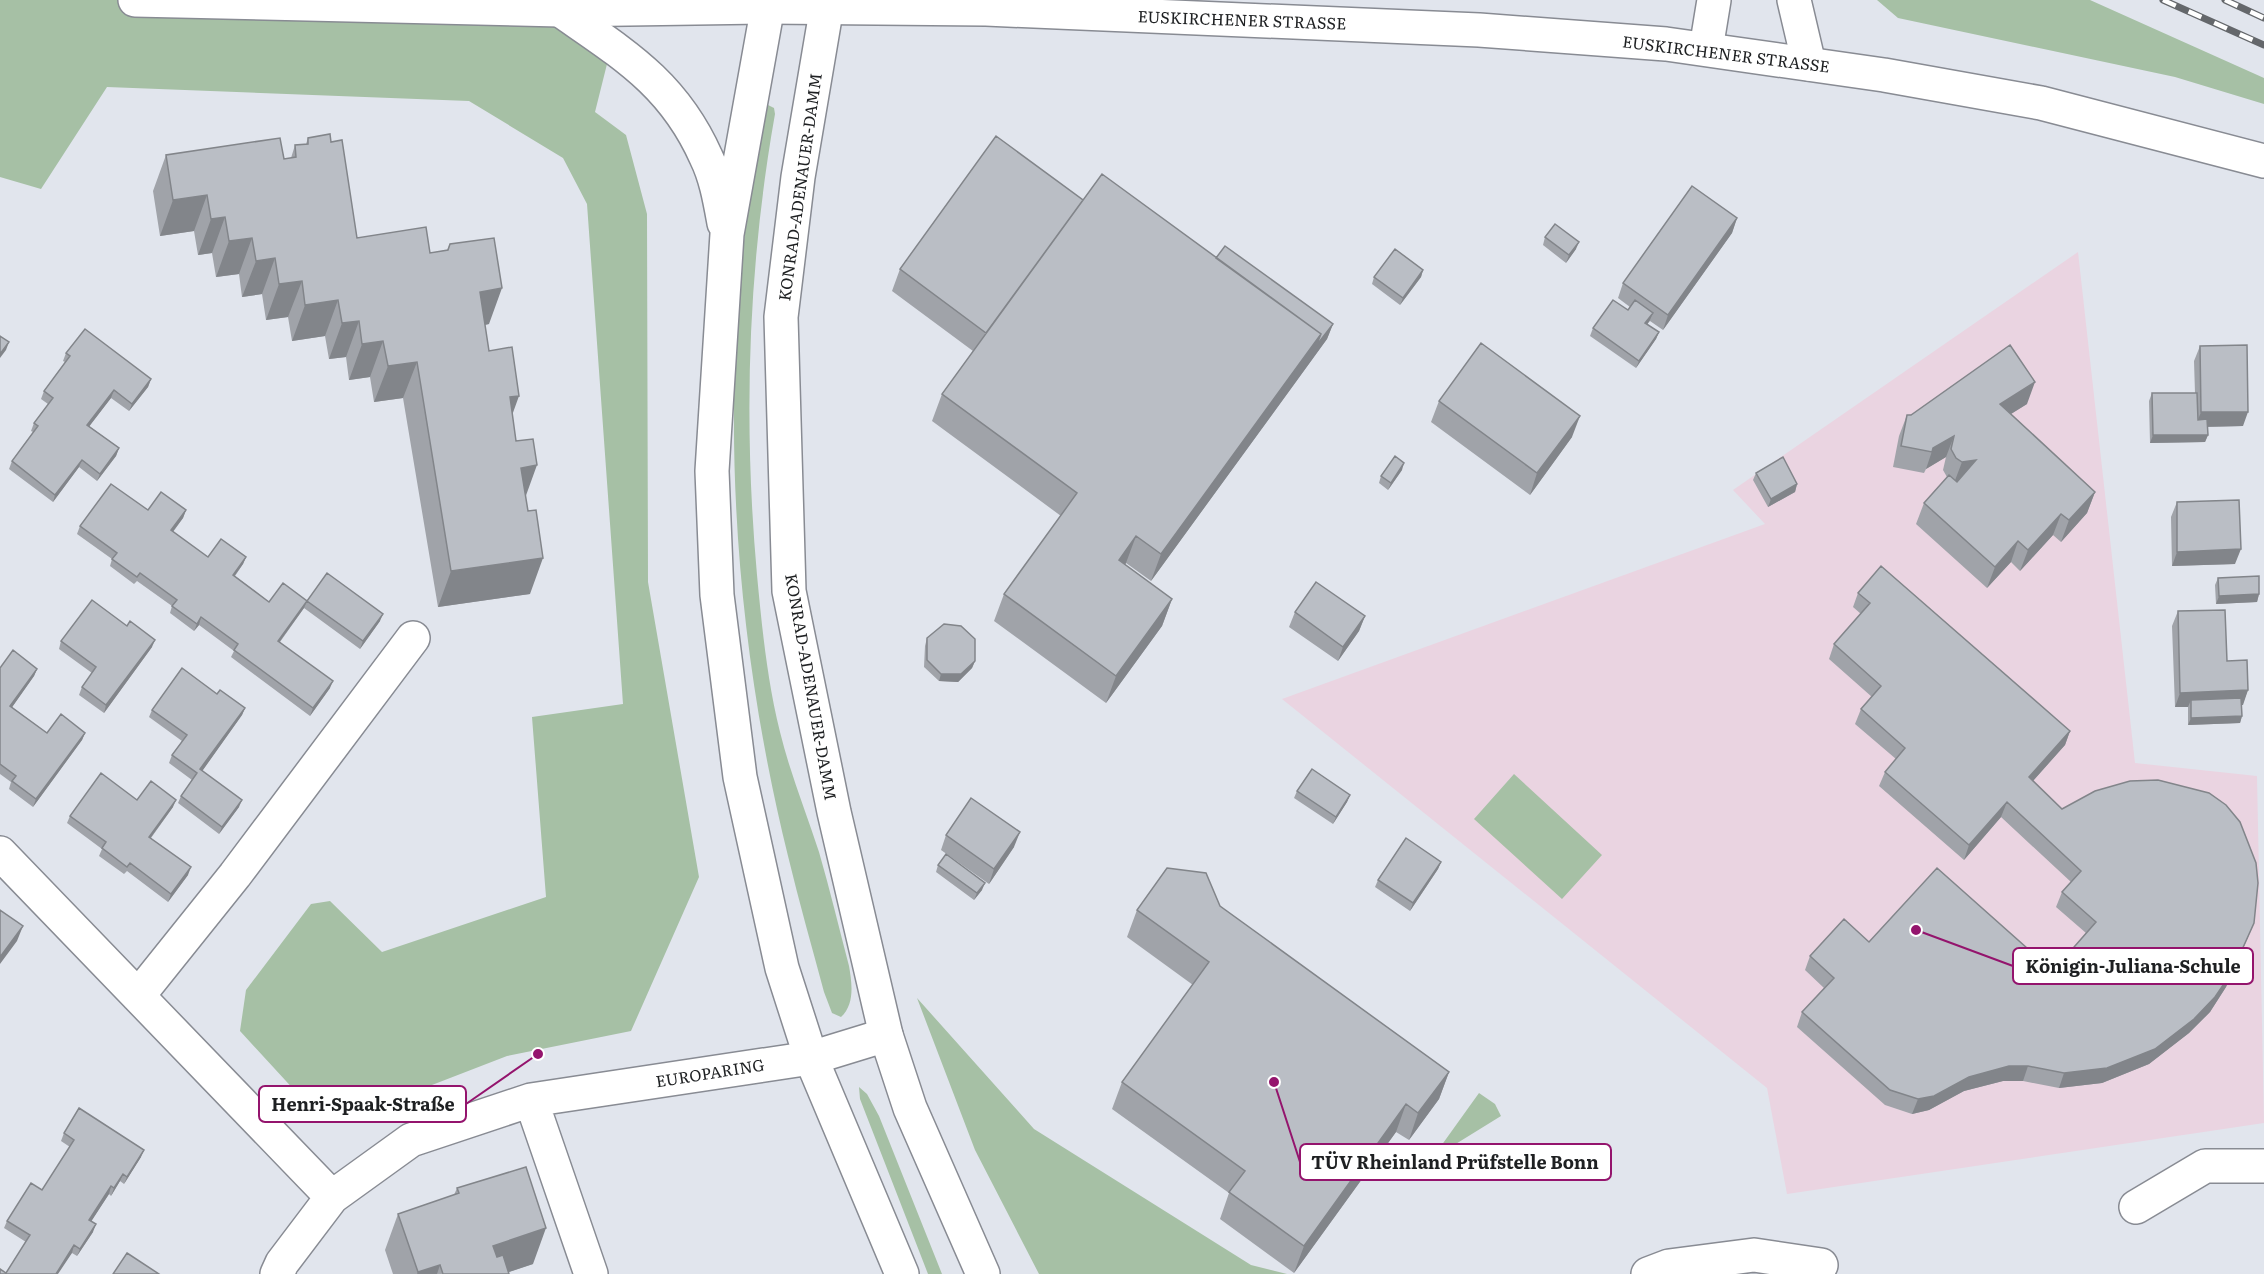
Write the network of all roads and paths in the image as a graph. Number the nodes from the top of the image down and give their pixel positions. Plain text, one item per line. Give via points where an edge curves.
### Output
1 (135, 0) edge
2 (1714, 0) edge
3 (1794, 0) edge
4 (768, 4) edge
5 (828, 4) edge
6 (979, 4) edge
7 (652, 5) edge
8 (560, 10) junction
9 (1706, 49) junction
10 (1809, 64) junction
11 (2264, 161) edge
12 (727, 234) junction
13 (413, 638) dead end
14 (0, 853) edge
15 (138, 996) junction
16 (886, 1035) junction
17 (811, 1058) junction
18 (531, 1100) junction
19 (2264, 1166) edge
20 (332, 1197) junction
21 (2136, 1208) dead end
22 (1821, 1265) dead end
23 (277, 1274) edge
24 (591, 1274) edge
25 (902, 1274) edge
26 (983, 1274) edge
27 (1648, 1274) edge

1 - 8 main road, EUSKIRCHENER STRASSE
2 - 9 main road
3 - 10 main road
4 - 5 main road, EUSKIRCHENER STRASSE
4 - 7 main road, EUSKIRCHENER STRASSE
4 - 12 main road
5 - 6 main road, EUSKIRCHENER STRASSE
5 - 16 main road, KONRAD-ADENAUER-DAMM via 798,177 781,317 789,591 834,812
6 - 9 main road, EUSKIRCHENER STRASSE via 1479,30
7 - 8 main road, EUSKIRCHENER STRASSE
8 - 12 main road via 630,59 674,100 707,158
9 - 10 main road, EUSKIRCHENER STRASSE
10 - 11 main road, EUSKIRCHENER STRASSE via 2041,103
12 - 17 main road via 712,471 717,596 740,777 782,968
13 - 15 main road
14 - 15 main road
15 - 20 main road
16 - 17 main road, EUROPARING
16 - 26 main road, KONRAD-ADENAUER-DAMM via 910,1108
17 - 18 main road, EUROPARING
17 - 25 main road
18 - 20 main road, EUROPARING via 411,1140
18 - 24 main road
19 - 21 main road via 2205,1166
20 - 23 main road, EUROPARING
22 - 27 main road via 1754,1255 1669,1266

